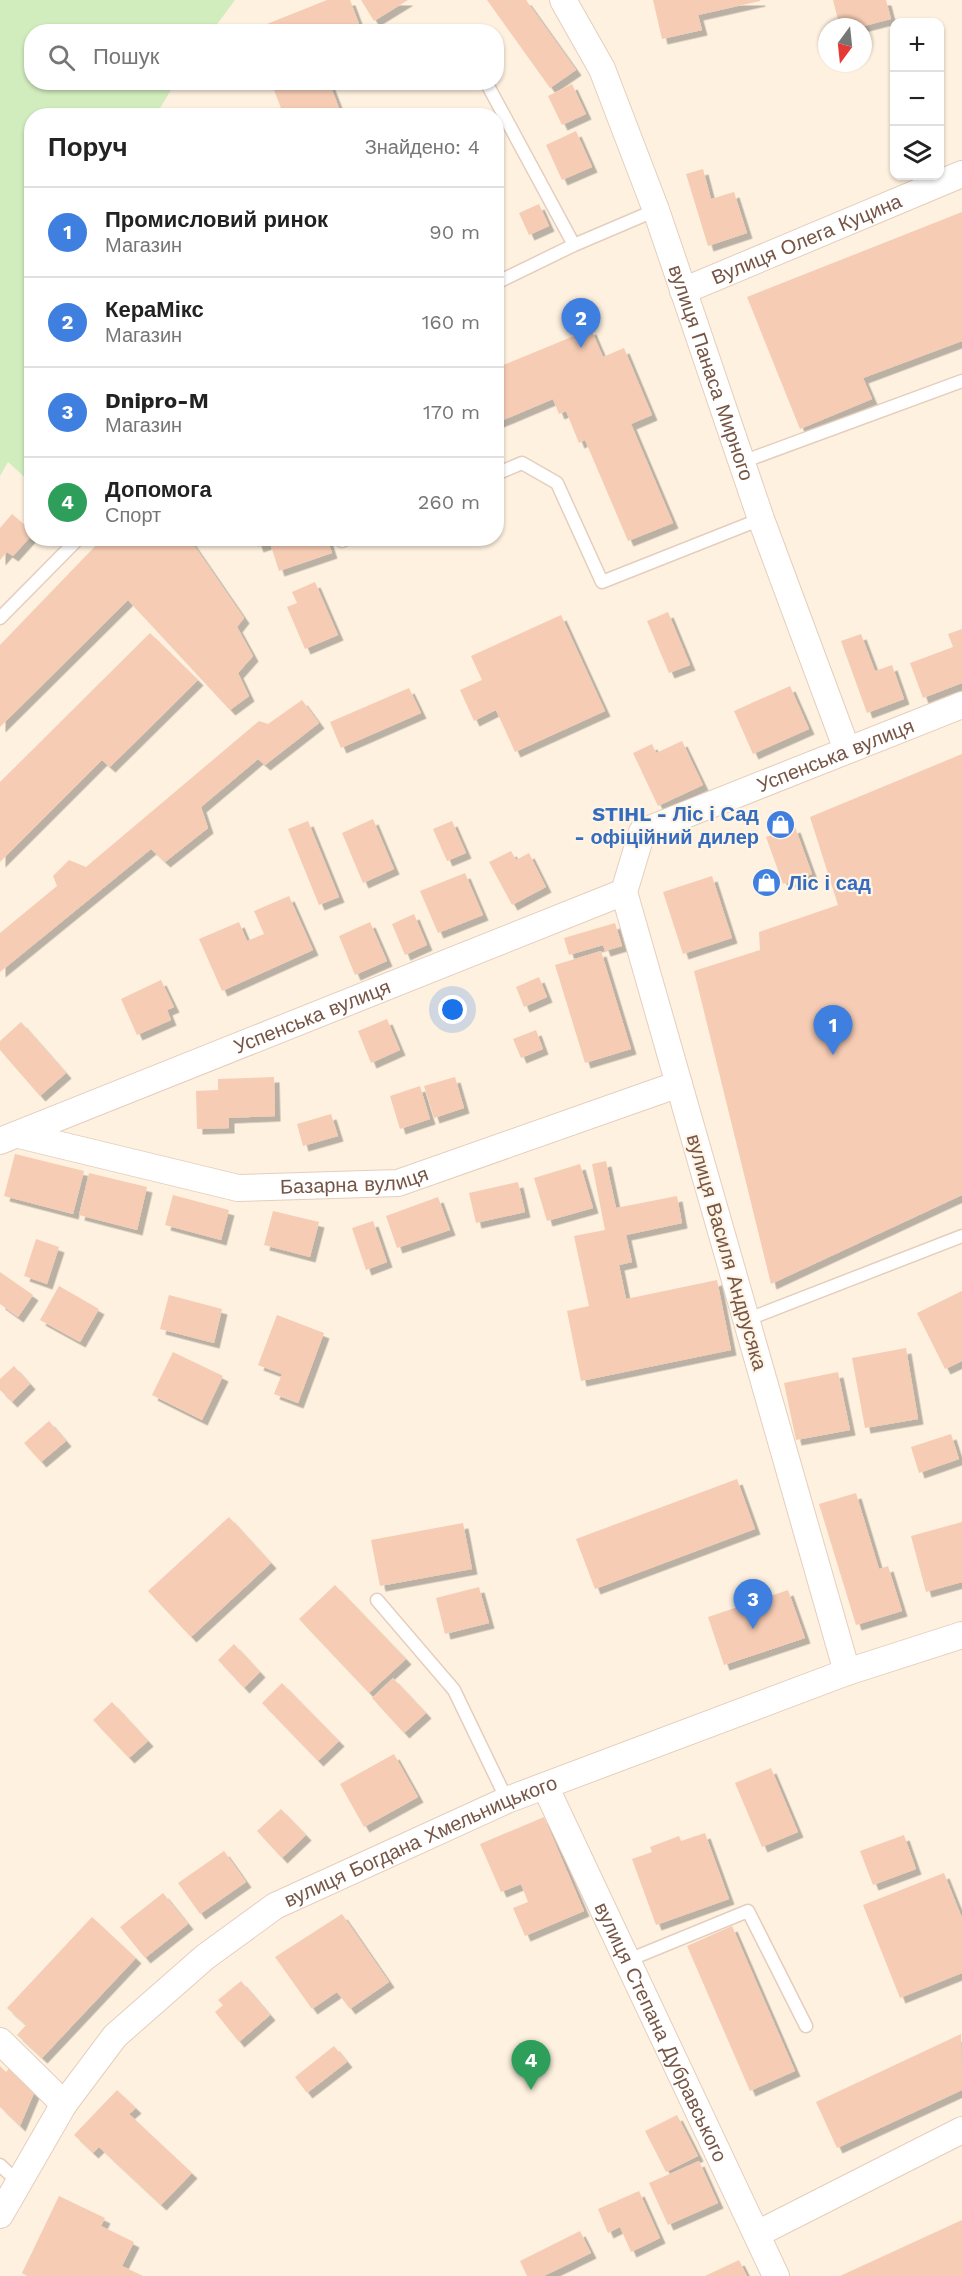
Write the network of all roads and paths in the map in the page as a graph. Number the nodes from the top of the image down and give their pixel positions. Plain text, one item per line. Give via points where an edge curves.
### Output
1 (563, 0) edge
2 (490, 90) edge
3 (500, 108) edge
4 (504, 115) edge
5 (962, 174) edge
6 (656, 210) junction
7 (574, 245) junction
8 (504, 279) edge
9 (683, 291) junction
10 (962, 381) edge
11 (742, 462) junction
12 (504, 471) edge
13 (761, 519) junction
14 (71, 546) edge
15 (0, 618) edge
16 (962, 705) edge
17 (847, 750) junction
18 (624, 892) junction
19 (679, 1084) junction
20 (10, 1138) edge
21 (962, 1236) edge
22 (746, 1320) junction
23 (376, 1600) dead end
24 (962, 1635) edge
25 (847, 1672) junction
26 (545, 1786) junction
27 (507, 1800) junction
28 (626, 1961) junction
29 (806, 2026) dead end
30 (0, 2041) edge
31 (64, 2104) junction
32 (962, 2130) edge
33 (9, 2173) edge
34 (0, 2215) edge
35 (757, 2234) junction
36 (776, 2276) edge

1 - 6 street, вулиця Панаса Мирного via 602,69
2 - 3 lane
4 - 7 lane
5 - 9 street, Вулиця Олега Куцина
6 - 7 lane
6 - 9 street, вулиця Панаса Мирного
7 - 8 lane
9 - 11 street, вулиця Панаса Мирного
10 - 11 lane
11 - 13 street, вулиця Панаса Мирного
12 - 13 lane via 522,464 557,483 602,582
13 - 17 street, вулиця Панаса Мирного
14 - 15 lane
16 - 17 street, Успенська вулиця
17 - 18 street, Успенська вулиця via 642,832
18 - 19 street, вулиця Василя Андрусяка
18 - 20 street, Успенська вулиця
19 - 20 street, Базарна вулиця via 398,1183 238,1188
19 - 22 street, вулиця Василя Андрусяка
21 - 22 lane
22 - 25 street, вулиця Василя Андрусяка
23 - 27 lane via 454,1690
24 - 25 street, вулиця Богдана Хмельницького
25 - 26 street, вулиця Богдана Хмельницького
26 - 27 street, вулиця Богдана Хмельницького
26 - 28 street, вулиця Степана Дубравського
27 - 31 street, вулиця Богдана Хмельницького via 275,1906 205,1957 115,2036
28 - 29 lane via 748,1911
28 - 35 street, вулиця Степана Дубравського
30 - 31 street
31 - 33 street, вулиця Богдана Хмельницького
32 - 35 street
33 - 34 street, вулиця Богдана Хмельницького
35 - 36 street, вулиця Степана Дубравського

